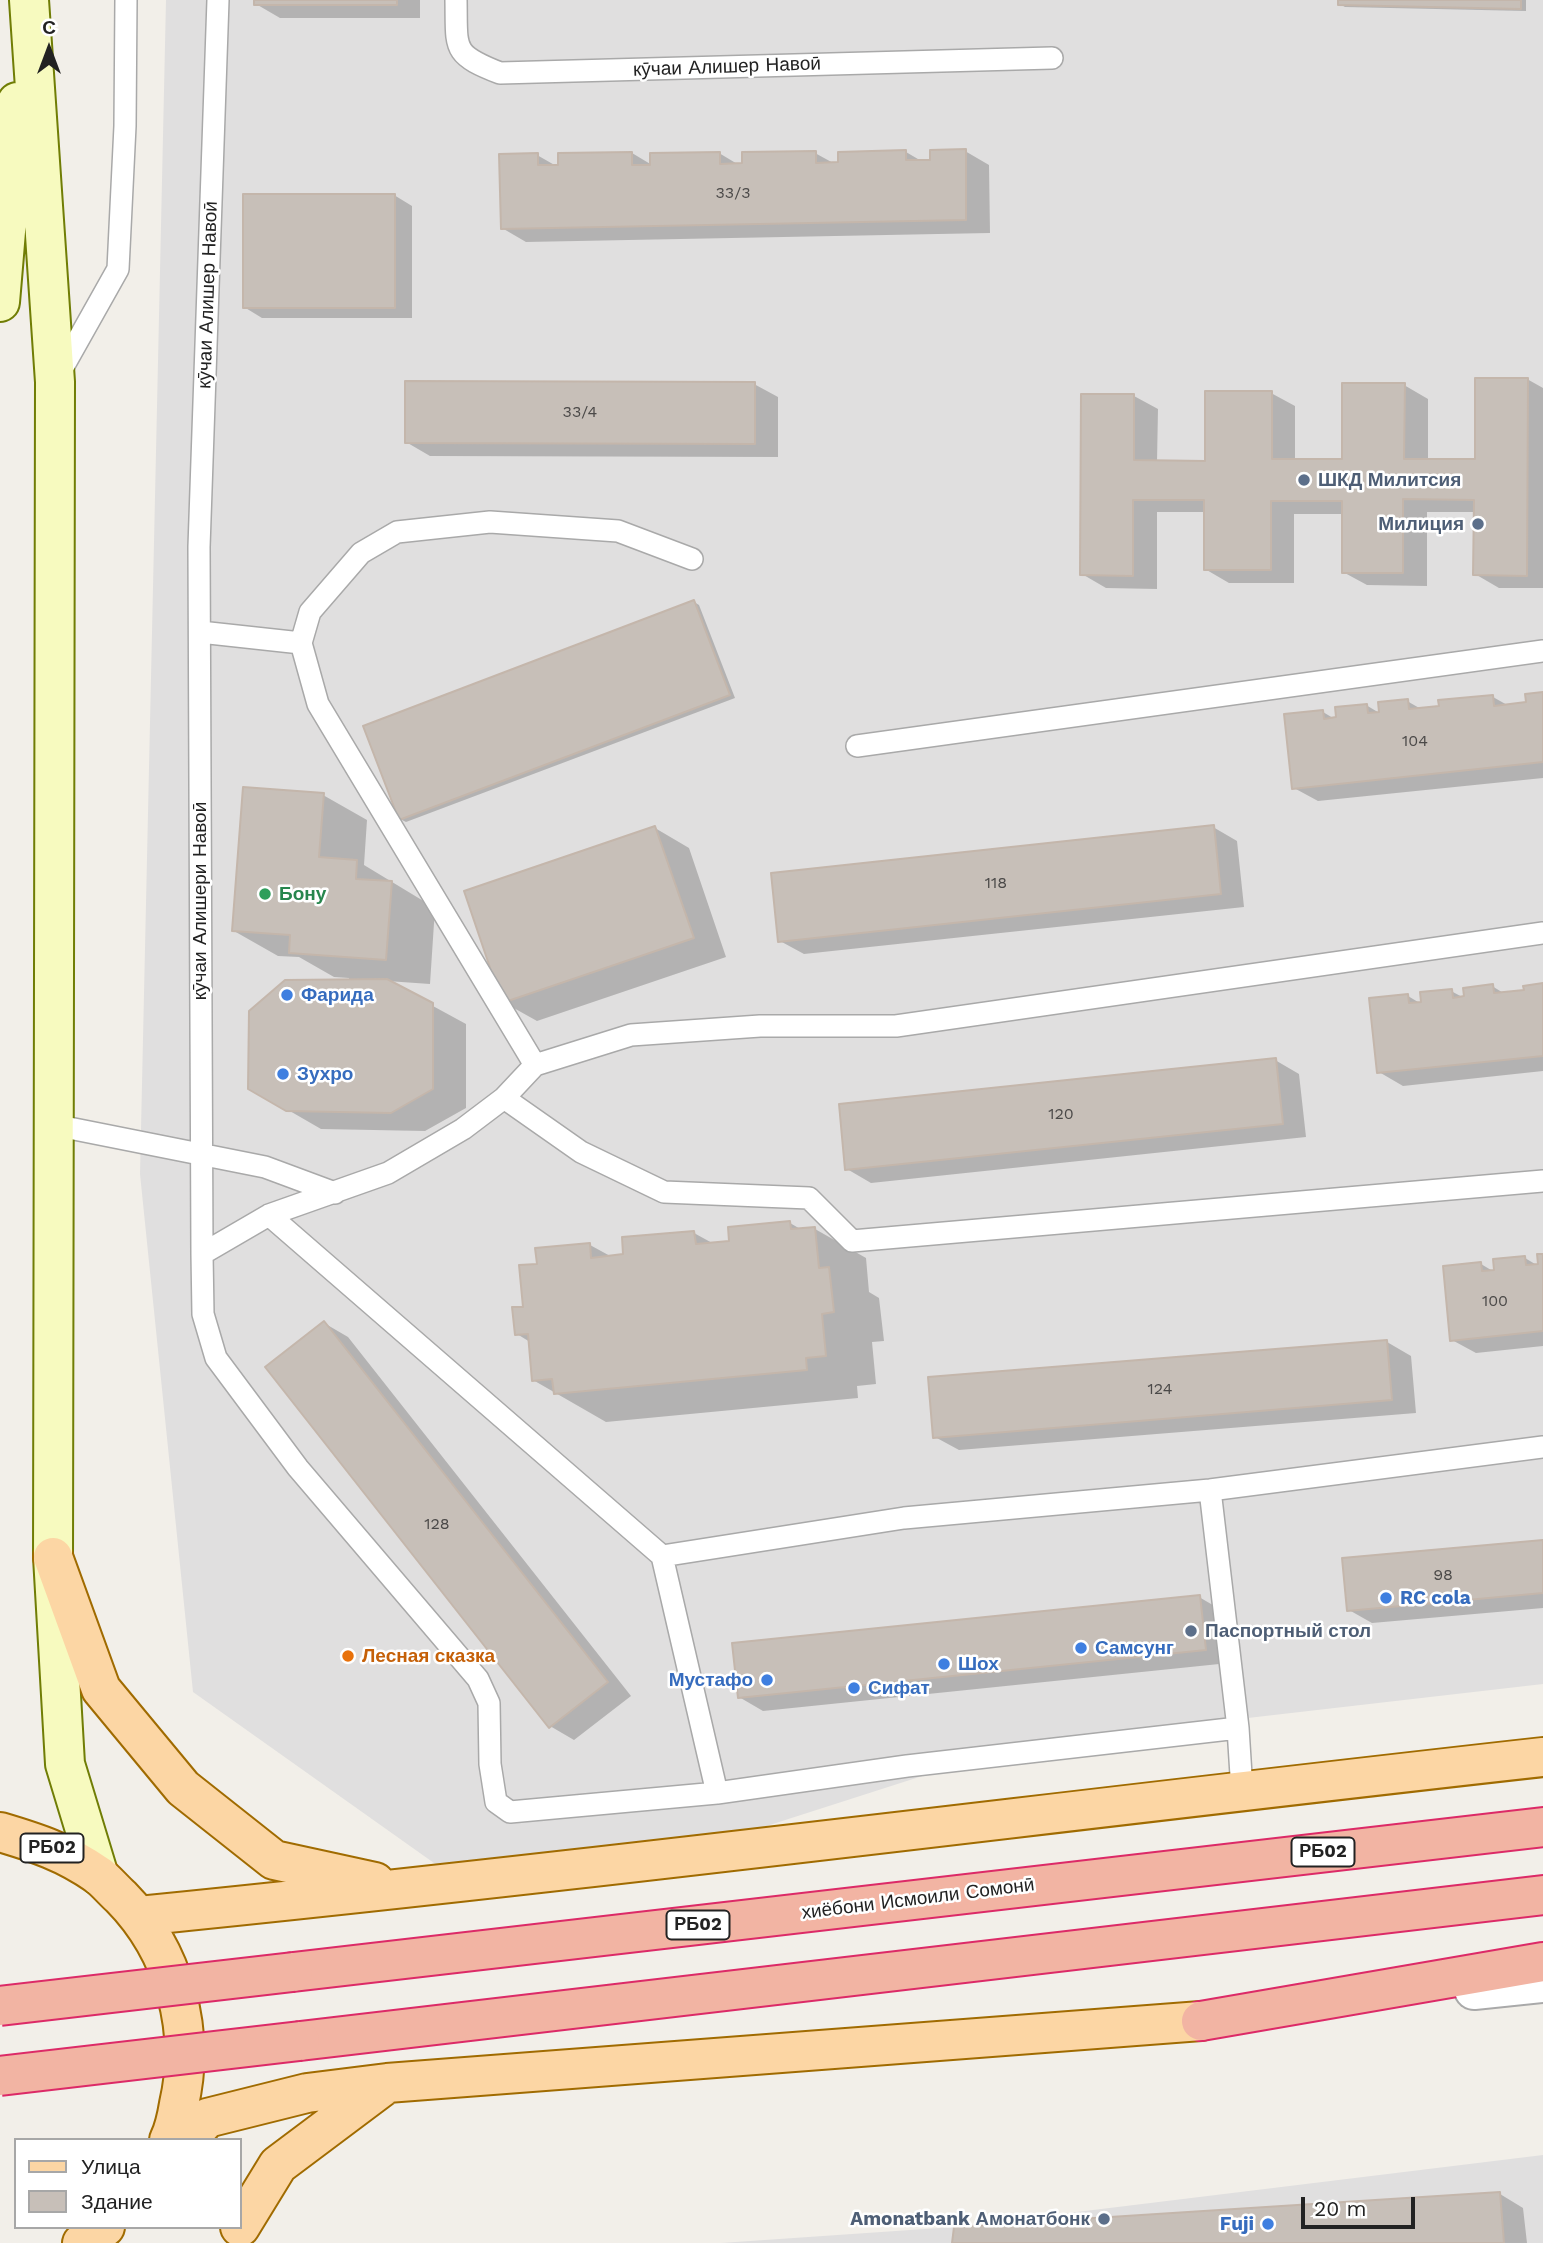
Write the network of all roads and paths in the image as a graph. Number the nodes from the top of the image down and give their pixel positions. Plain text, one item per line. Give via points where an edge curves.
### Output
1 (27, 0) edge
2 (126, 0) edge
3 (218, 0) edge
4 (456, 0) edge
5 (1052, 58) dead end
6 (0, 302) edge
7 (55, 382) junction
8 (199, 548) joint
9 (692, 559) dead end
10 (200, 632) junction
11 (302, 643) junction
12 (1543, 651) edge
13 (857, 746) dead end
14 (1543, 933) edge
15 (535, 1065) junction
16 (504, 1098) junction
17 (54, 1125) junction
18 (201, 1154) junction
19 (1543, 1181) edge
20 (335, 1193) junction
21 (269, 1215) junction
22 (202, 1254) junction
23 (1543, 1447) edge
24 (1210, 1490) junction
25 (662, 1556) junction
26 (53, 1557) junction
27 (1238, 1728) junction
28 (1543, 1757) edge
29 (1242, 1791) junction
30 (718, 1793) junction
31 (1543, 1827) edge
32 (0, 1832) edge
33 (99, 1876) junction
34 (408, 1889) junction
35 (1543, 1895) edge
36 (139, 1916) junction
37 (1543, 1962) edge
38 (1543, 1983) edge
39 (0, 2006) edge
40 (1201, 2021) junction
41 (0, 2076) edge
42 (387, 2084) junction
43 (170, 2138) edge
44 (189, 2138) edge
45 (242, 2224) edge
46 (104, 2229) edge
47 (82, 2243) edge

1 - 6 main road
1 - 7 main road
2 - 7 lane via 118,269
3 - 8 lane, кӯчаи Алишер Навоӣ
4 - 5 lane, кӯчаи Алишер Навоӣ via 457,44 471,62 500,74
7 - 17 main road
8 - 10 lane, кӯчаи Алишери Навоӣ
9 - 11 lane via 618,530 490,522 397,532 361,553 310,612
10 - 11 lane
10 - 18 lane, кӯчаи Алишери Навоӣ
11 - 15 lane via 318,704
12 - 13 lane
14 - 15 lane via 896,1026 760,1026 632,1035
15 - 16 lane
16 - 19 lane via 581,1152 664,1192 809,1198 852,1241
16 - 20 lane via 463,1129 388,1173
17 - 18 lane
17 - 26 main road
18 - 20 lane via 265,1167
18 - 22 lane, кӯчаи Алишери Навоӣ
20 - 21 lane
21 - 22 lane
21 - 25 lane
22 - 30 lane, кӯчаи Алишери Навоӣ via 203,1314 216,1358 298,1468 478,1679 489,1703 496,1802 510,1812
23 - 24 lane
24 - 25 lane via 904,1518
24 - 27 lane
25 - 30 lane
26 - 33 main road via 65,1764
26 - 34 main road via 101,1689 183,1788 274,1860
27 - 29 lane
27 - 30 lane
28 - 29 main road
29 - 34 main road
31 - 39 highway, хиёбони Исмоили Сомонӣ / РБ02, bridge
32 - 33 main road, РБ02 via 51,1847
33 - 36 main road, РБ02
34 - 36 main road
35 - 41 highway, bridge
36 - 43 main road, РБ02 via 168,1965 184,2019 186,2075
37 - 40 highway
38 - 40 street
40 - 42 main road
42 - 44 main road via 307,2093 207,2118
42 - 45 main road via 278,2165
46 - 47 main road

